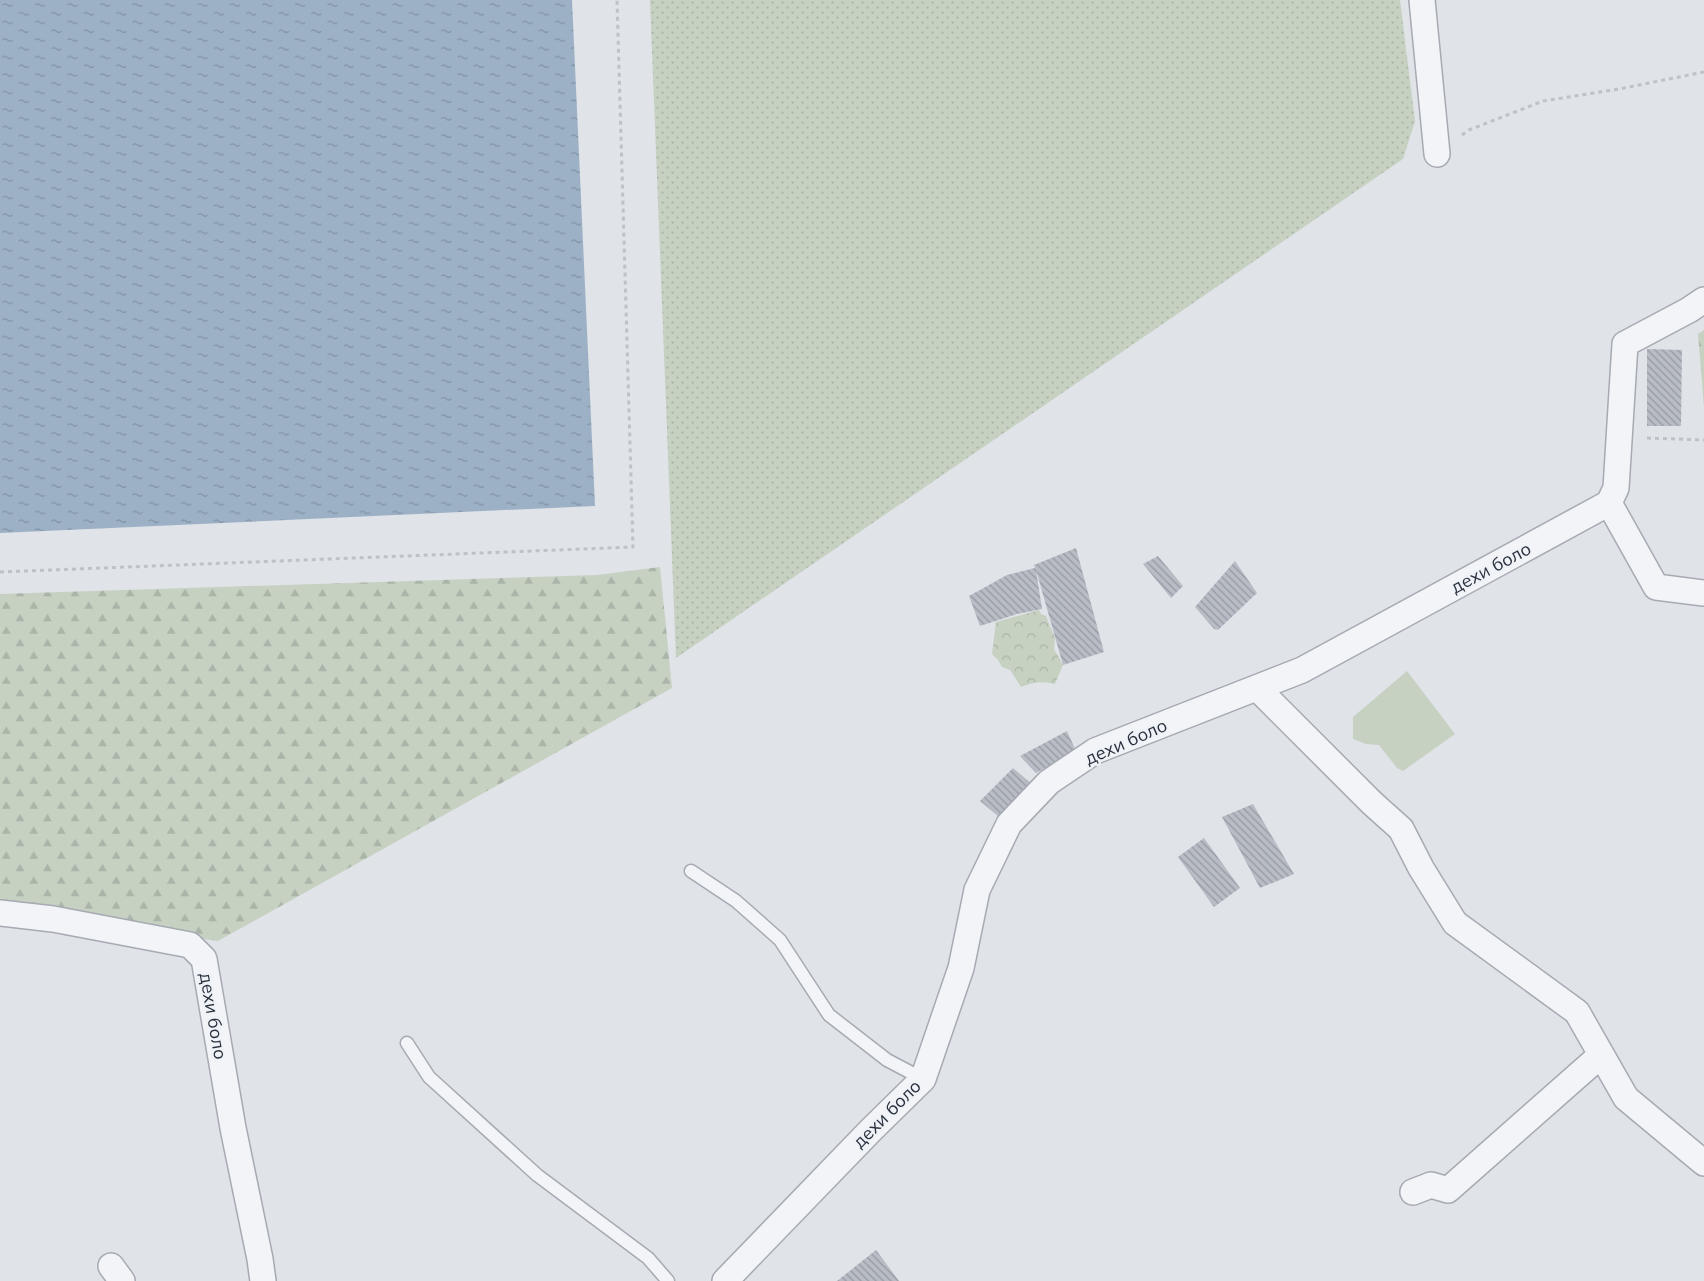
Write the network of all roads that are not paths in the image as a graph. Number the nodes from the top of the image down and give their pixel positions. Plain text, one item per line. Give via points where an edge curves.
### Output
1 (1422, 0) edge
2 (1437, 154) road end
3 (1704, 300) edge
4 (1609, 503) junction
5 (1704, 592) edge
6 (1257, 688) junction
7 (691, 871) dead end
8 (0, 913) edge
9 (406, 1043) dead end
10 (1601, 1055) junction
11 (923, 1080) junction
12 (1704, 1163) edge
13 (1412, 1192) dead end
14 (263, 1281) edge
15 (668, 1281) edge
16 (725, 1281) edge

1 - 2 street
3 - 4 street via 1625,344 1616,488
4 - 5 street via 1656,587
4 - 6 street, дехи боло via 1302,670
6 - 10 street via 1401,829 1455,923 1577,1012
6 - 11 street, дехи боло via 1095,751 1049,782 1009,824 977,890 961,968
7 - 11 lane via 736,901 780,940 829,1015 887,1060
8 - 14 street, дехи боло via 53,919 190,945 204,959 232,1128
9 - 15 lane via 429,1077 537,1175 648,1258
10 - 12 street via 1626,1098
10 - 13 street via 1448,1190 1431,1185
11 - 16 street, дехи боло

